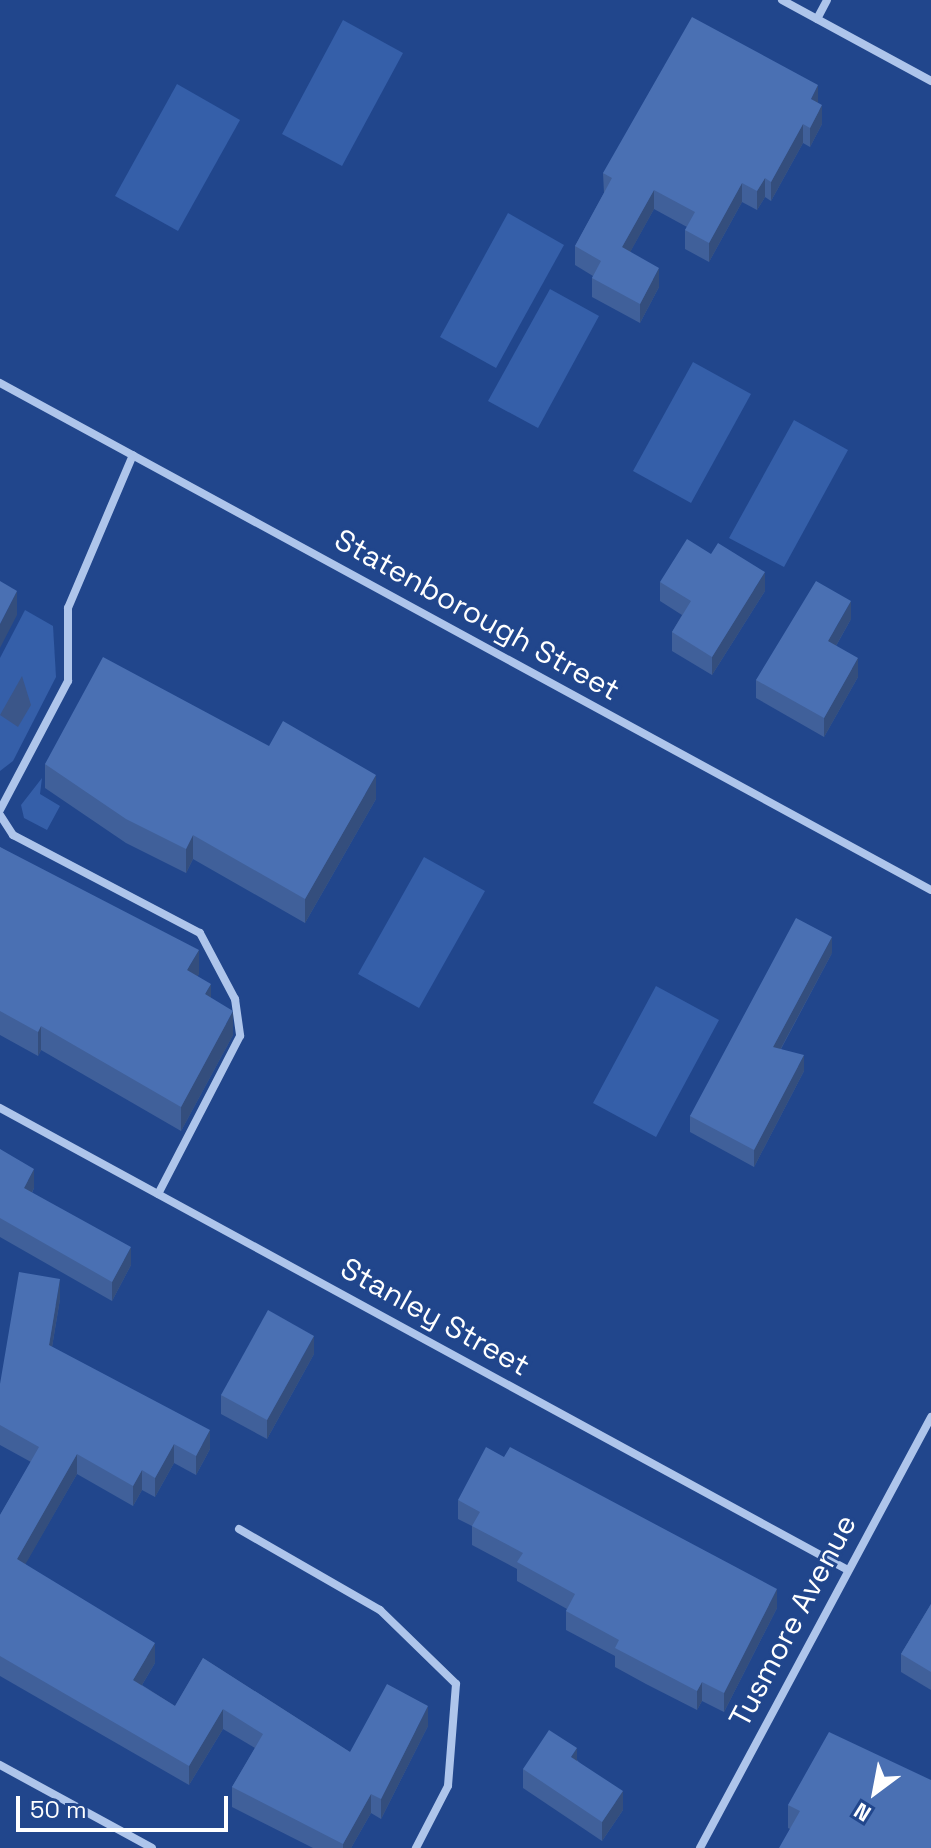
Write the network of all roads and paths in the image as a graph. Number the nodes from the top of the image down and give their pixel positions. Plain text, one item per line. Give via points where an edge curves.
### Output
1 (782, 0) edge
2 (827, 0) edge
3 (817, 19) junction
4 (931, 81) edge
5 (0, 383) edge
6 (133, 455) junction
7 (0, 812) edge
8 (931, 890) edge
9 (0, 1108) edge
10 (158, 1194) junction
11 (931, 1417) edge
12 (239, 1529) dead end
13 (846, 1569) junction
14 (0, 1765) edge
15 (152, 1848) edge
16 (416, 1848) edge
17 (700, 1848) edge

1 - 3 street
2 - 3 street
3 - 4 street
5 - 6 street, Statenborough Street
6 - 7 street via 68,608 68,681
6 - 8 street, Statenborough Street
7 - 10 street via 13,835 200,933 235,999 240,1036
9 - 10 street, Stanley Street
10 - 13 street, Stanley Street
11 - 13 street, Tusmore Avenue
12 - 16 street via 380,1610 456,1684 448,1786
13 - 17 street, Tusmore Avenue
14 - 15 street

